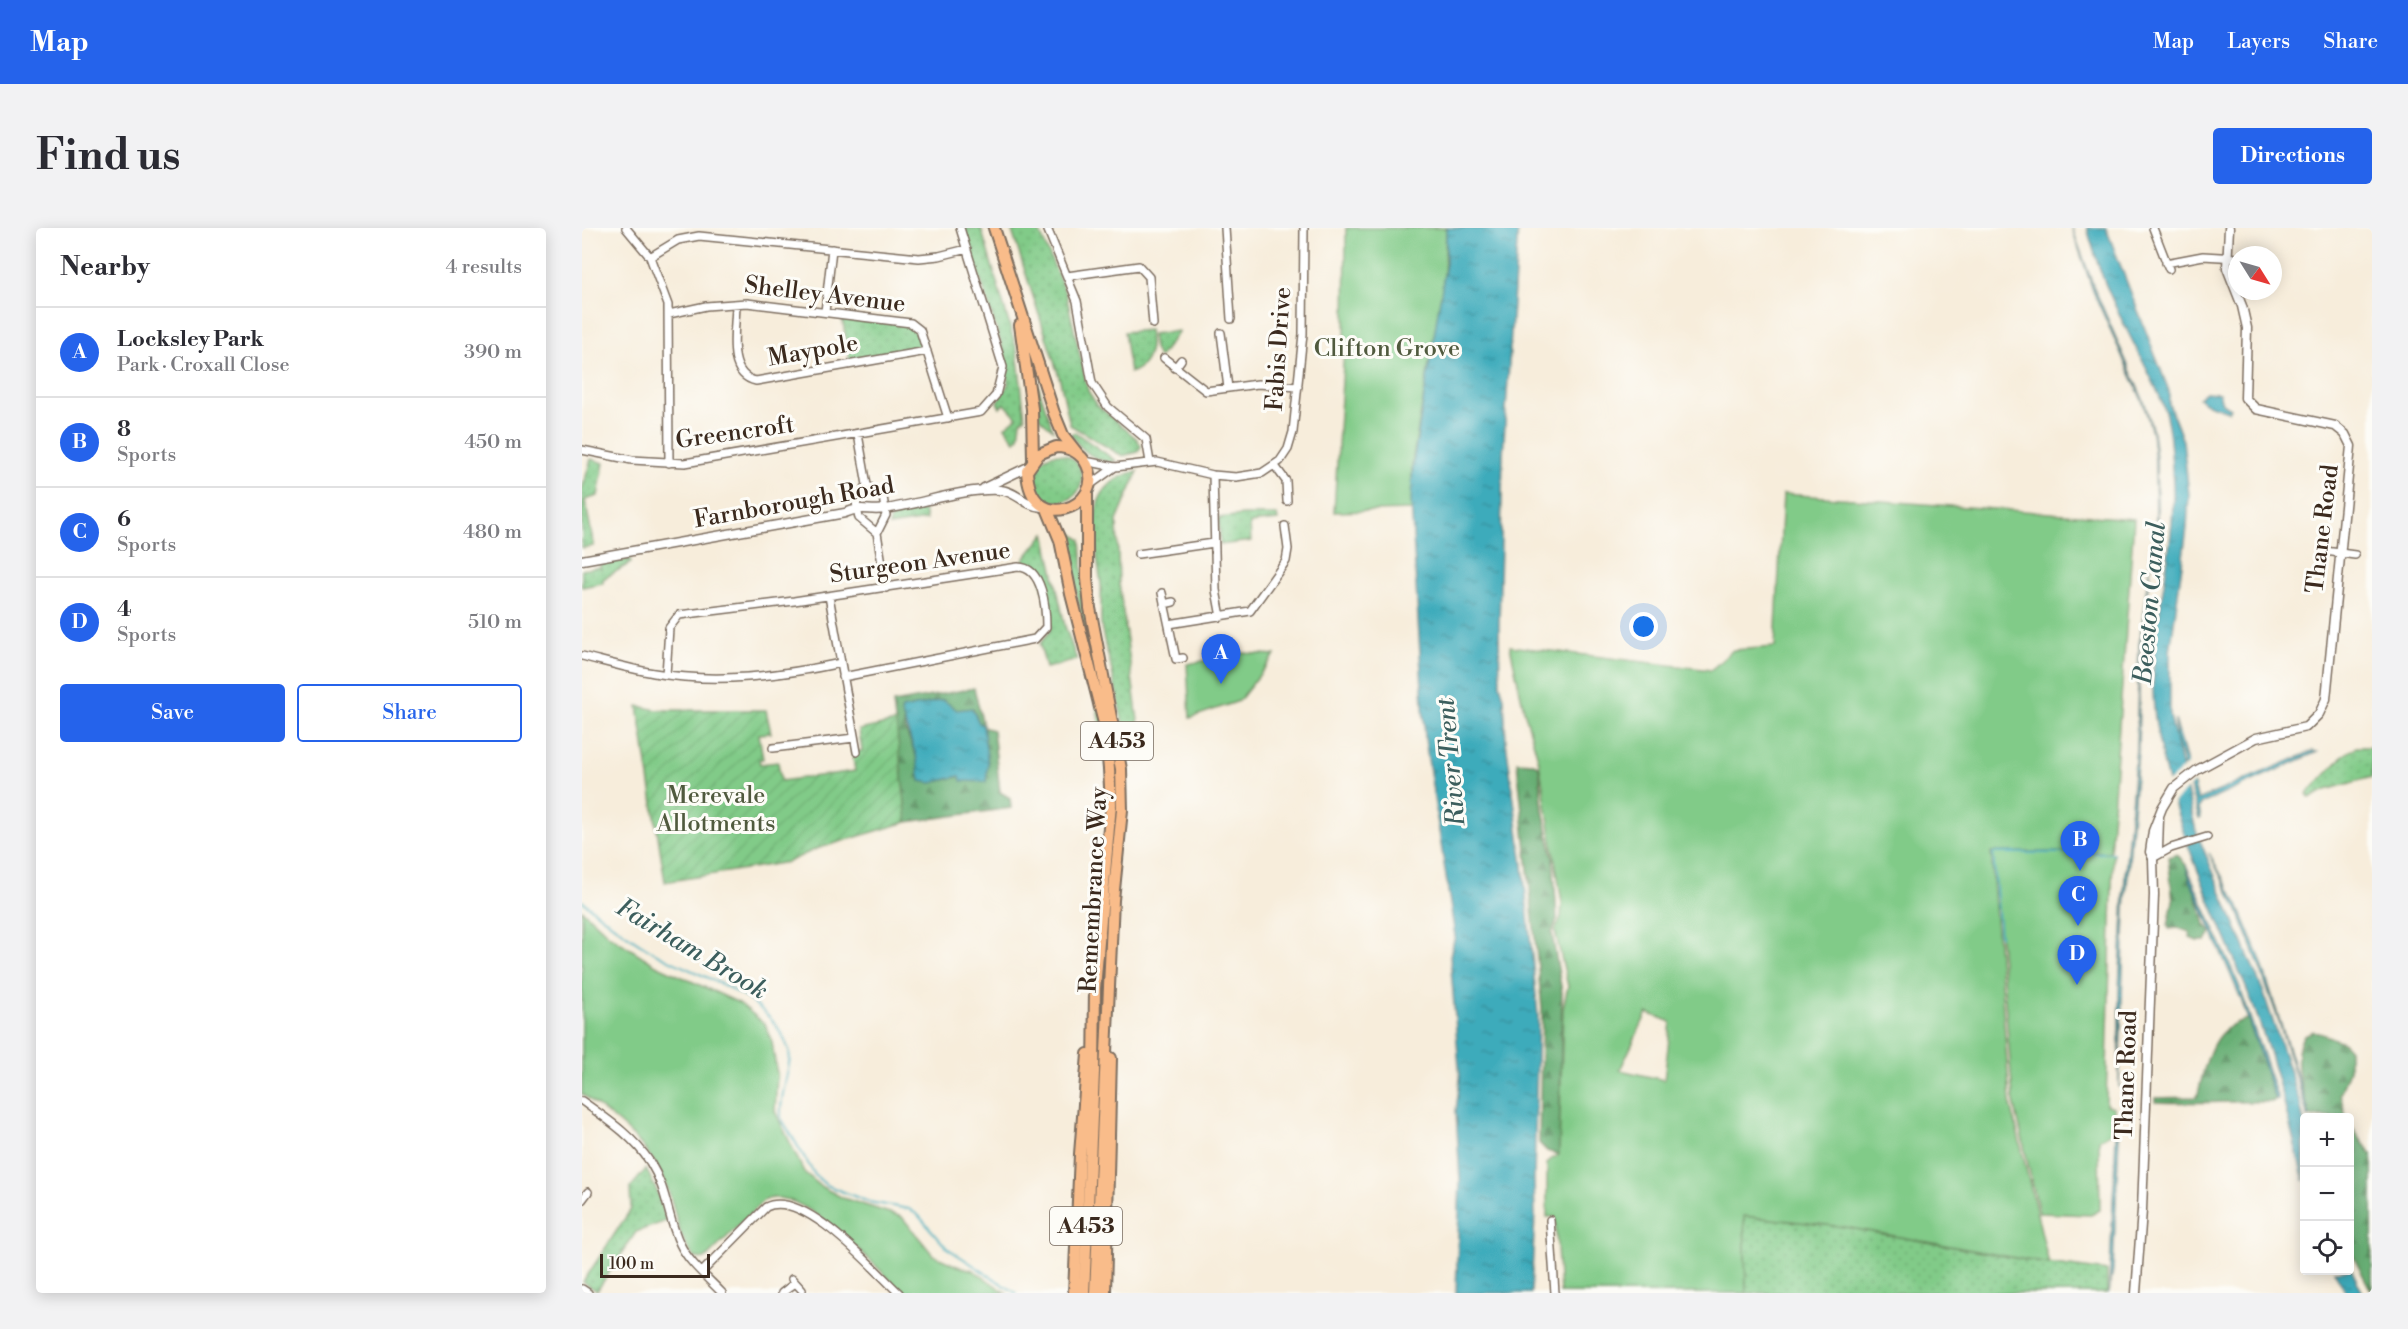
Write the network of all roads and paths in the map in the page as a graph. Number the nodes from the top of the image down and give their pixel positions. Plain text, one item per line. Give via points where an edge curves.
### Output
1 (626, 228) edge
2 (960, 228) edge
3 (994, 228) edge
4 (1047, 228) edge
5 (1225, 228) edge
6 (1304, 228) edge
7 (2154, 228) edge
8 (2229, 228) edge
9 (832, 249) junction
10 (967, 249) junction
11 (2226, 256) junction
12 (650, 257) junction
13 (1067, 276) junction
14 (1015, 295) junction
15 (736, 304) junction
16 (825, 312) junction
17 (669, 314) junction
18 (1231, 319) dead end
19 (1153, 324) dead end
20 (1221, 333) dead end
21 (1231, 343) dead end
22 (1222, 344) junction
23 (927, 351) junction
24 (1164, 358) dead end
25 (1181, 360) dead end
26 (1175, 368) junction
27 (1298, 387) junction
28 (1228, 388) junction
29 (948, 418) junction
30 (858, 434) junction
31 (582, 450) edge
32 (1082, 457) junction
33 (1150, 462) junction
34 (669, 463) junction
35 (1030, 463) junction
36 (1275, 466) junction
37 (1115, 467) junction
38 (1213, 475) junction
39 (867, 485) junction
40 (1088, 489) junction
41 (978, 491) junction
42 (1285, 496) dead end
43 (857, 507) junction
44 (1045, 509) junction
45 (885, 510) junction
46 (1285, 525) dead end
47 (877, 533) junction
48 (1214, 543) junction
49 (1145, 544) dead end
50 (2325, 551) dead end
51 (2339, 553) junction
52 (2355, 555) dead end
53 (582, 560) edge
54 (886, 588) junction
55 (1162, 593) dead end
56 (829, 596) junction
57 (1173, 602) dead end
58 (1164, 604) junction
59 (1221, 617) junction
60 (1168, 624) junction
61 (582, 656) edge
62 (1183, 658) dead end
63 (841, 663) junction
64 (666, 675) junction
65 (843, 677) junction
66 (854, 738) junction
67 (773, 748) dead end
68 (857, 752) dead end
69 (2206, 837) dead end
70 (2153, 858) junction
71 (1095, 988) junction
72 (1108, 992) junction
73 (582, 1101) edge
74 (588, 1192) dead end
75 (582, 1199) edge
76 (1550, 1220) dead end
77 (702, 1272) junction
78 (582, 1289) edge
79 (802, 1290) dead end
80 (588, 1293) edge
81 (722, 1293) edge
82 (782, 1293) edge
83 (899, 1293) edge
84 (1074, 1293) edge
85 (1084, 1293) edge
86 (1095, 1293) edge
87 (1105, 1293) edge
88 (1555, 1293) edge
89 (2136, 1293) edge

1 - 12 street
2 - 10 street, Greencroft
3 - 14 highway
4 - 13 street
5 - 18 street via 1234,309
6 - 27 street, Fabis Drive
7 - 11 street via 2168,266 2192,257
8 - 11 street, Thane Road
9 - 10 street via 919,258
9 - 12 street via 699,236 678,240
9 - 16 street
10 - 29 street, Greencroft via 1003,377 987,408
11 - 51 street, Thane Road via 2228,274 2247,328 2243,385 2246,402 2261,411 2335,426 2350,442
12 - 17 street via 664,289
13 - 19 street via 1139,266 1149,277 1156,315
13 - 33 street via 1077,300 1092,383 1108,407 1146,439
14 - 32 highway via 1063,435
14 - 35 highway via 1032,409
15 - 16 street, Shelley Avenue
15 - 17 street, Shelley Avenue
15 - 23 street, Maypole via 736,361 740,372 750,380
16 - 23 street, Shelley Avenue via 911,323 920,330
17 - 34 street
20 - 22 street
21 - 22 street
22 - 28 street
23 - 29 street, Shelley Avenue
24 - 26 street
25 - 26 street
26 - 28 street via 1202,390
27 - 28 street via 1265,384
27 - 36 street, Fabis Drive via 1291,440
29 - 30 street, Greencroft
30 - 34 street, Greencroft
30 - 39 street
31 - 34 street, Greencroft
32 - 35 highway via 1056,447 1046,449
32 - 37 street
32 - 40 highway via 1090,476
33 - 37 street
33 - 38 street
35 - 41 street, Farnborough Road
35 - 44 highway via 1029,486
36 - 38 street via 1255,475
36 - 42 street via 1286,481
37 - 40 street
38 - 48 street
39 - 43 street
39 - 45 street via 883,496
40 - 44 highway via 1071,506
40 - 72 highway, Remembrance Way / A453 via 1090,608 1121,769 1122,810
41 - 44 street, Farnborough Road via 1007,491 1032,507
41 - 45 street, Farnborough Road
43 - 45 street, Farnborough Road
43 - 47 street via 859,519
43 - 53 street, Farnborough Road via 845,513
44 - 71 highway, Remembrance Way / A453 via 1060,540 1105,727 1110,804
45 - 47 street
46 - 59 street via 1290,535 1286,561 1254,607 1247,613
47 - 54 street
48 - 49 street via 1142,553
48 - 59 street
50 - 51 street
51 - 52 street
51 - 70 street, Thane Road via 2326,699 2319,714 2306,727 2256,738 2197,770 2174,788 2158,818 2158,849
54 - 56 street, Sturgeon Avenue
54 - 65 street, Sturgeon Avenue via 1027,568 1037,576 1046,627 1035,639
55 - 58 street
56 - 63 street
56 - 64 street, Sturgeon Avenue via 678,615 669,628
57 - 58 street
58 - 60 street
59 - 60 street
60 - 62 street via 1176,659
61 - 64 street
63 - 64 street via 755,678
63 - 65 street
65 - 66 street
66 - 67 street
66 - 68 street
69 - 70 street
70 - 89 street, Thane Road
71 - 84 highway via 1080,1154
71 - 85 highway, Remembrance Way / A453
72 - 86 highway, Remembrance Way / A453
72 - 87 highway via 1112,1077
73 - 77 street via 628,1136 650,1162 667,1199 680,1245
74 - 75 street
76 - 88 street
77 - 81 street
77 - 83 street via 766,1207 776,1204 817,1218
78 - 80 street
79 - 82 street via 793,1281

